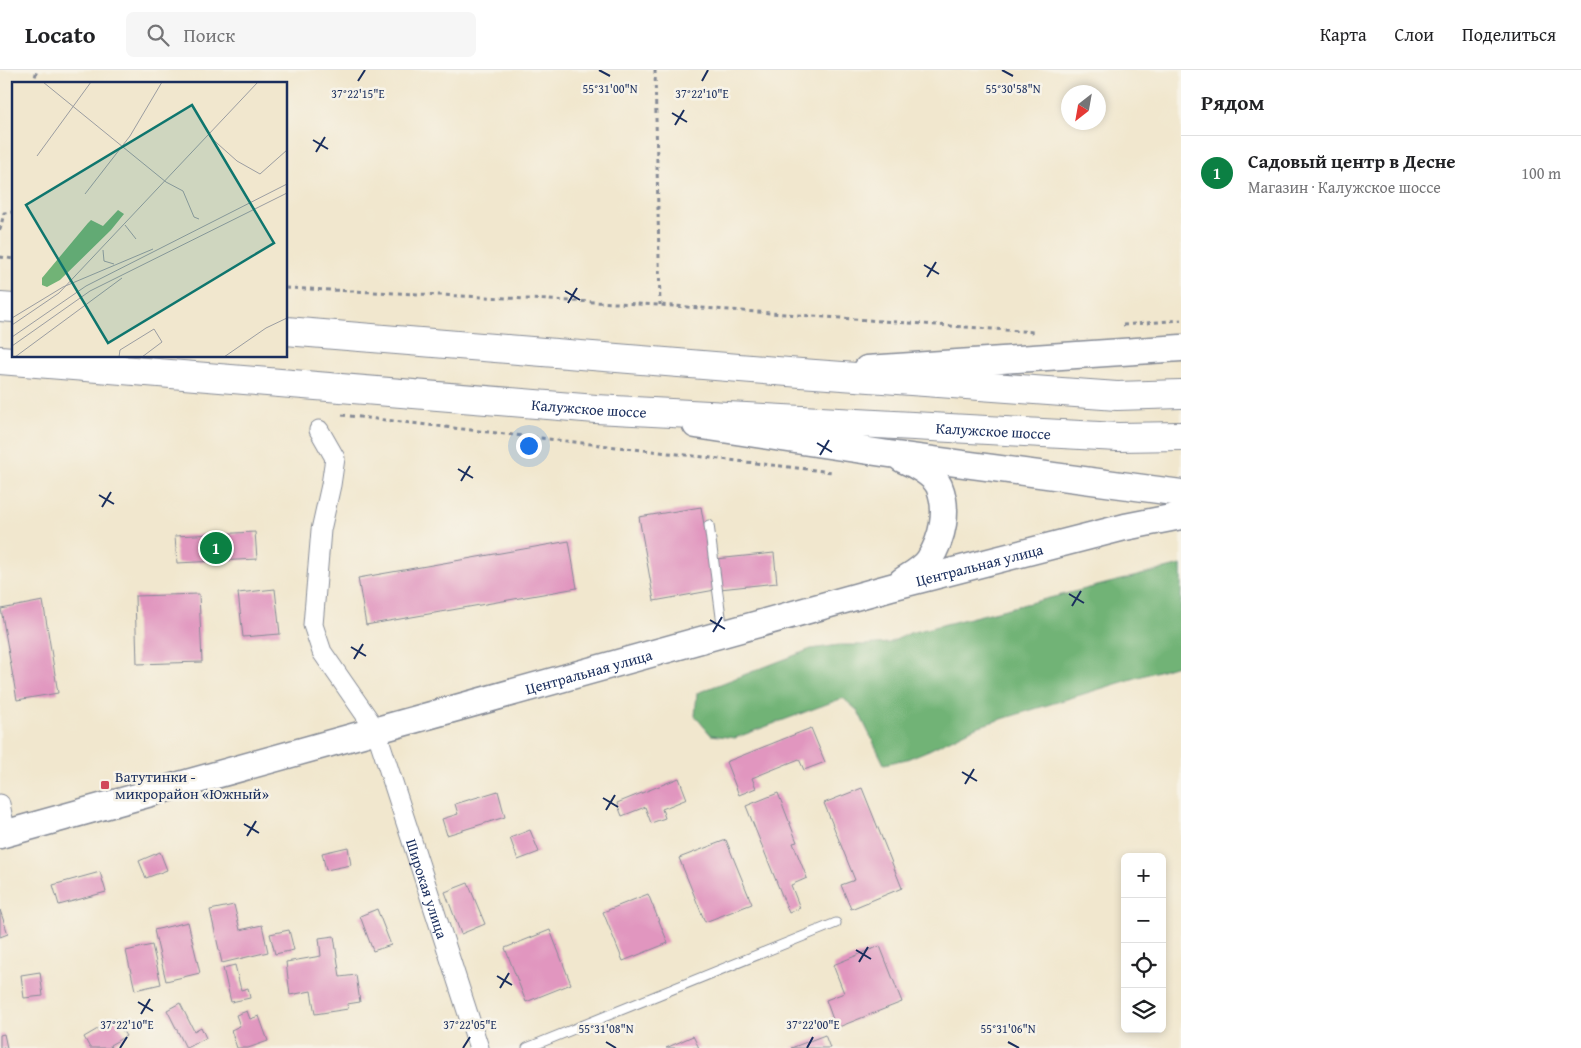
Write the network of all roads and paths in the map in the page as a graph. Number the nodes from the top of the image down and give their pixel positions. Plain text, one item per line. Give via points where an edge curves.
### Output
1 (654, 70) edge
2 (12, 212) edge
3 (0, 230) edge
4 (288, 288) edge
5 (660, 305) junction
6 (1181, 320) edge
7 (1122, 325) dead end
8 (288, 330) edge
9 (1035, 332) dead end
10 (1181, 348) edge
11 (0, 360) edge
12 (801, 373) junction
13 (1181, 394) edge
14 (596, 409) junction
15 (333, 414) dead end
16 (319, 430) dead end
17 (1181, 436) edge
18 (890, 454) junction
19 (839, 473) dead end
20 (1181, 493) edge
21 (1181, 516) edge
22 (709, 526) dead end
23 (891, 587) junction
24 (723, 635) junction
25 (610, 658) dead end
26 (504, 694) junction
27 (376, 730) junction
28 (0, 804) edge
29 (3, 834) edge
30 (836, 923) dead end
31 (479, 1048) edge
32 (527, 1048) edge

1 - 5 path
2 - 3 path via 4,213
4 - 5 path
5 - 9 path
6 - 7 path
8 - 12 highway
10 - 12 street
11 - 14 highway, Калужское шоссе
12 - 13 highway via 1117,396
14 - 17 highway, Калужское шоссе via 1118,437
14 - 18 street
15 - 19 path
16 - 27 street, Широкая улица via 335,458 321,530 314,625 322,652
18 - 20 street
18 - 23 street via 918,465 938,484 944,510 942,534 929,561
21 - 23 street, Центральная улица via 1125,527
22 - 24 lane
23 - 24 street, Центральная улица
24 - 26 street, Центральная улица
25 - 26 lane
26 - 27 street, Центральная улица
27 - 29 street, Центральная улица
27 - 31 street, Широкая улица
28 - 29 street
30 - 32 lane

